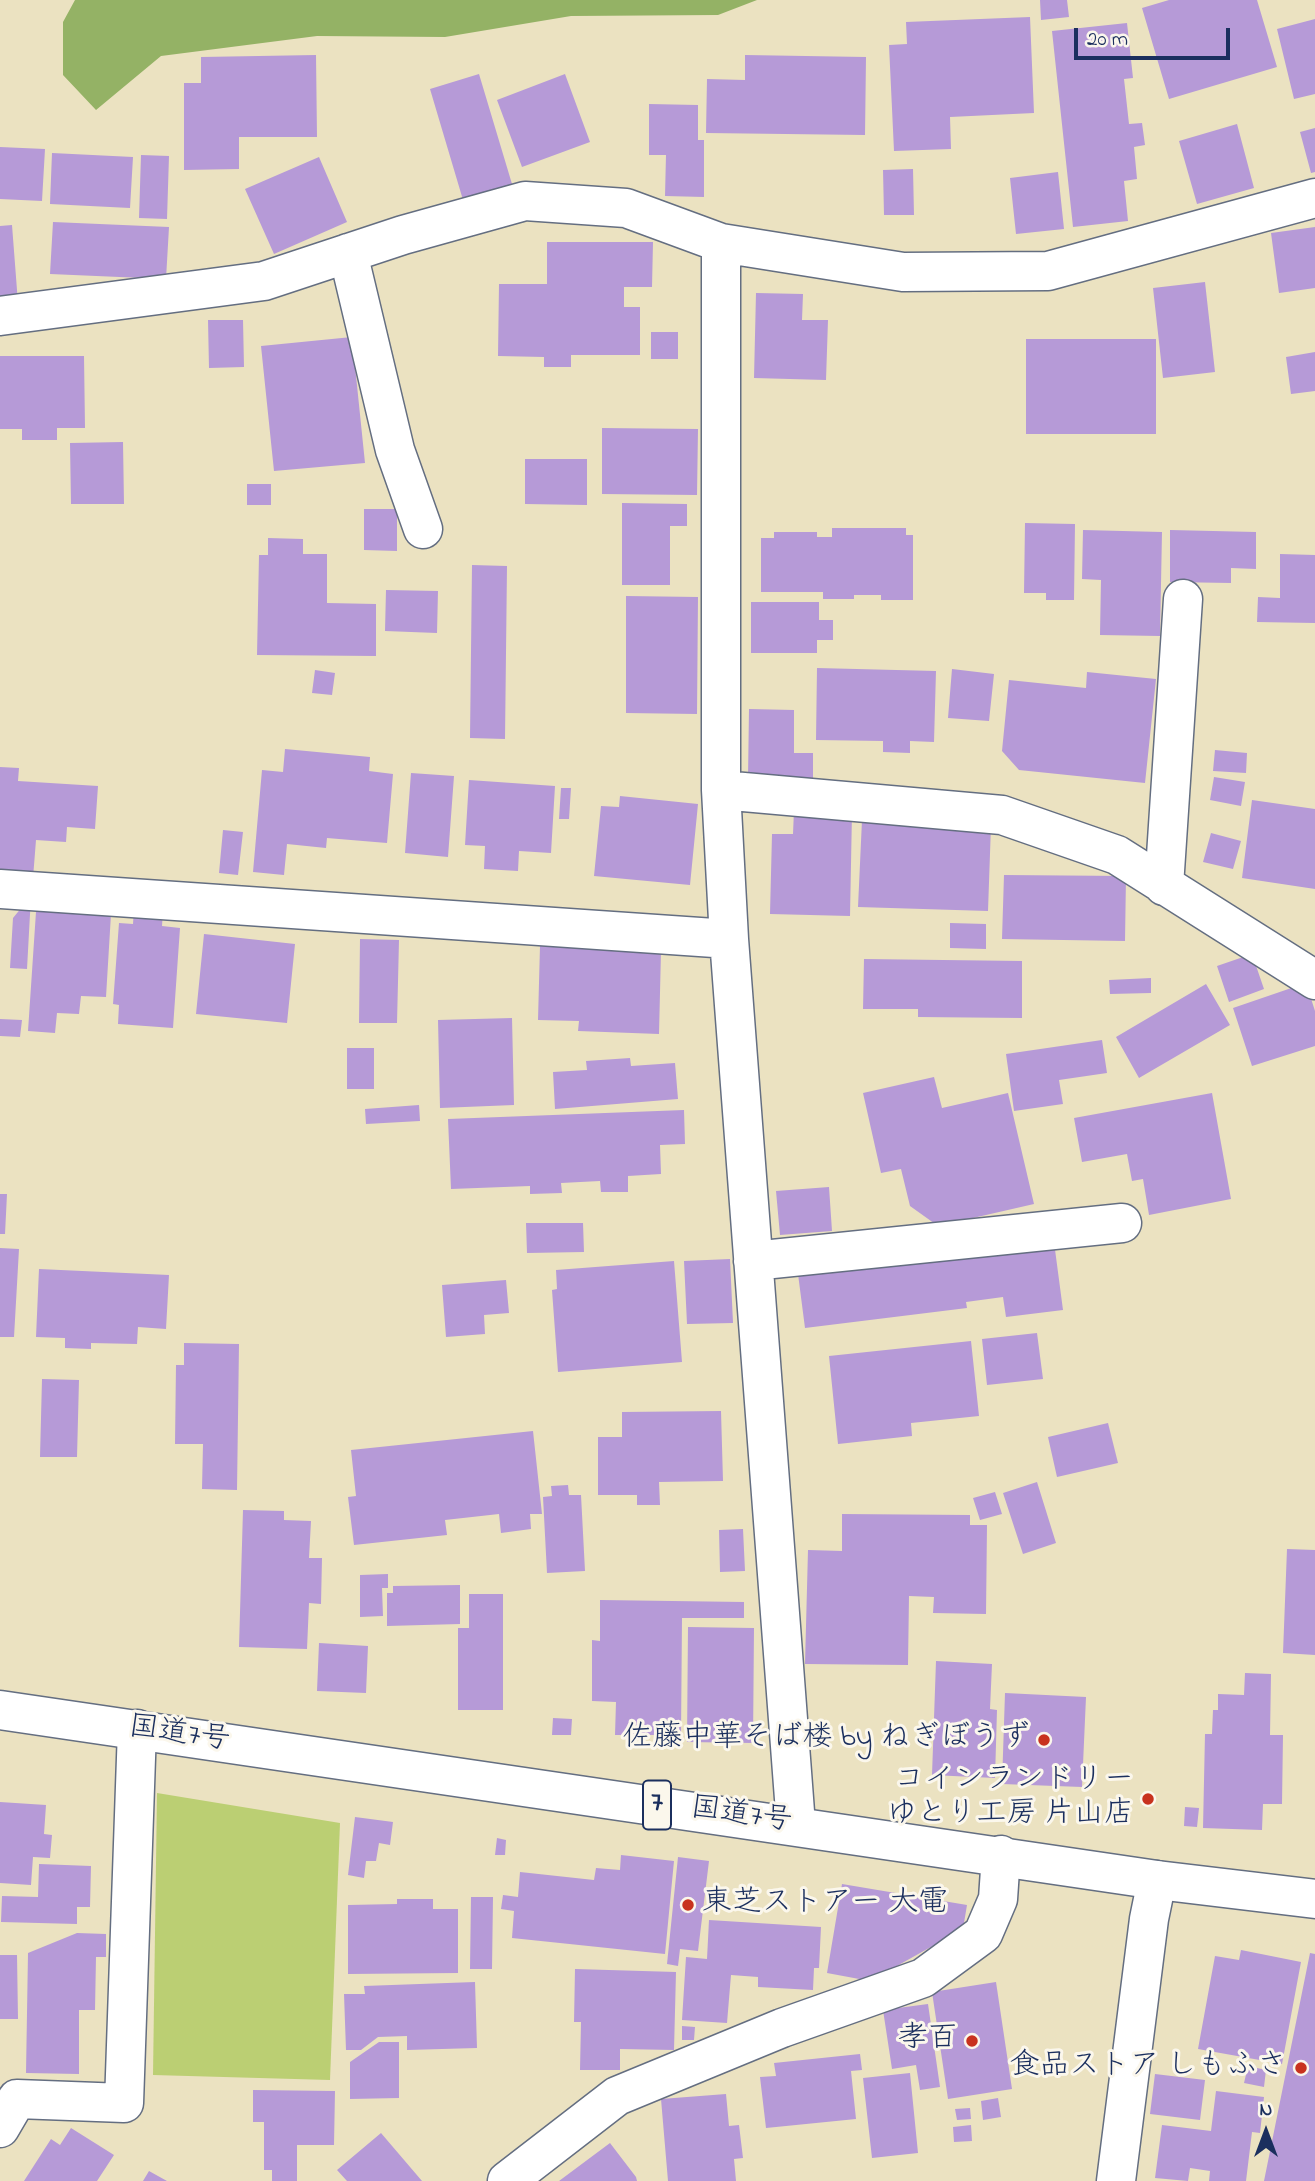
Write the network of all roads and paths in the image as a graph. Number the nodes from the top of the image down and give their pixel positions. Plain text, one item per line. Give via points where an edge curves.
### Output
1 (1315, 198) edge
2 (721, 243) junction
3 (348, 253) junction
4 (0, 316) edge
5 (422, 529) dead end
6 (1183, 599) dead end
7 (721, 790) junction
8 (1164, 886) junction
9 (0, 889) edge
10 (729, 939) junction
11 (1315, 980) edge
12 (1122, 1223) dead end
13 (753, 1261) junction
14 (0, 1710) edge
15 (138, 1729) junction
16 (796, 1825) junction
17 (1001, 1855) junction
18 (1157, 1880) junction
19 (1315, 1899) edge
20 (0, 2128) edge
21 (507, 2181) edge
22 (1116, 2181) edge

1 - 2 main road via 1048,271 903,272
2 - 3 main road via 626,208 525,201
2 - 7 main road
3 - 4 main road via 264,281
3 - 5 main road via 395,450
6 - 8 main road
7 - 8 main road via 1002,815 1117,855
7 - 10 main road
8 - 11 main road
9 - 10 main road
10 - 13 main road
12 - 13 main road
13 - 16 main road
14 - 15 main road, 国道7号 / 7
15 - 16 main road, 国道7号 / 7
15 - 20 main road via 124,2103 17,2099
16 - 17 main road, 国道7号 / 7
17 - 18 main road, 国道7号 / 7
17 - 21 main road via 999,1899 983,1934 923,1978 782,2028 617,2096
18 - 19 main road, 国道7号 / 7
18 - 22 main road

